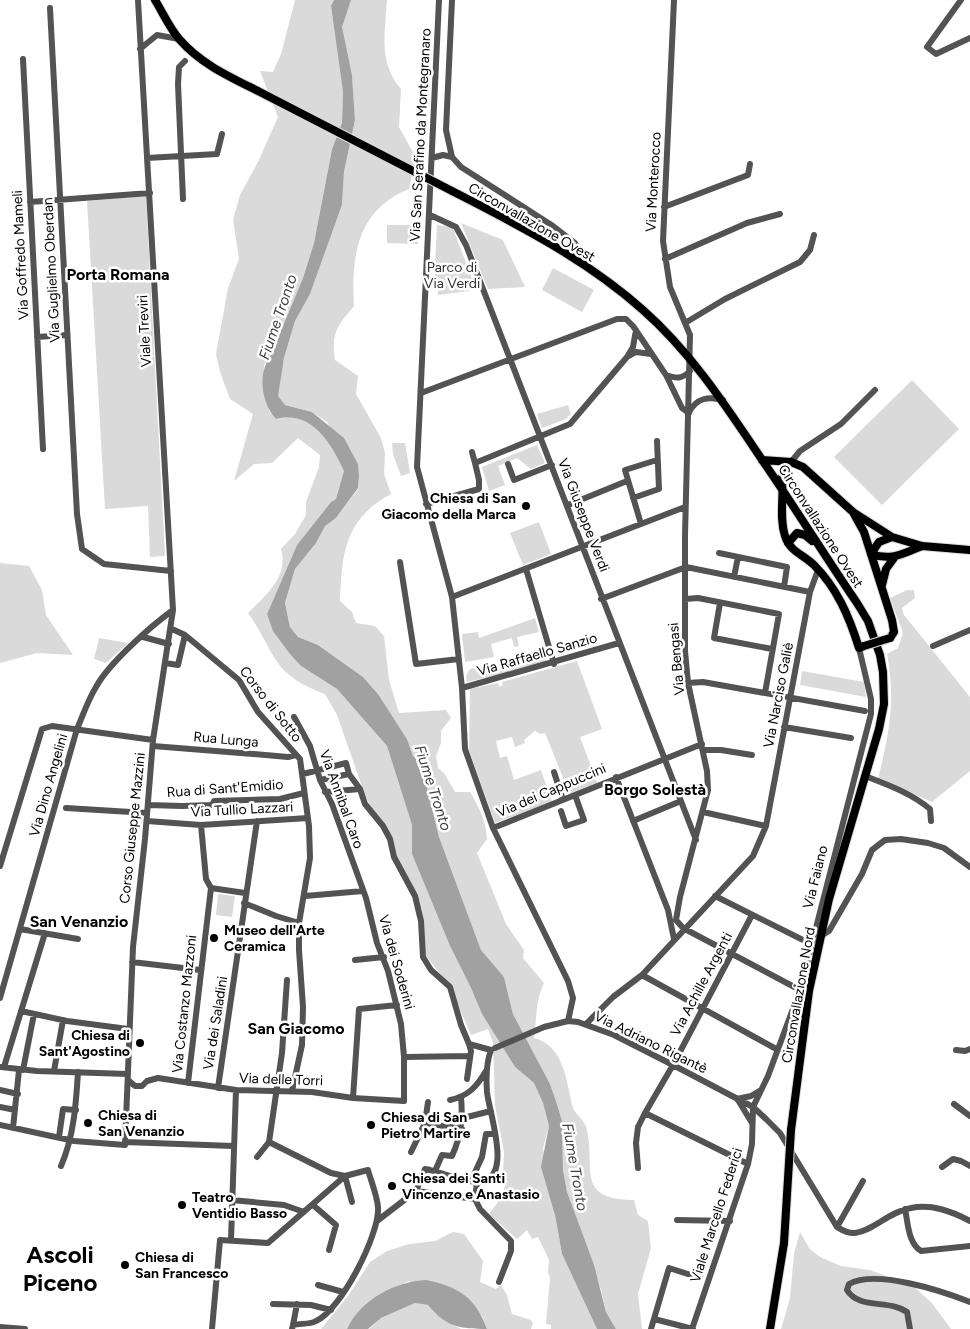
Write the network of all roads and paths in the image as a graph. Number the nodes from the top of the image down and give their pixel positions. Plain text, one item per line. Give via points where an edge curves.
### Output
1 (138, 0) edge
2 (155, 0) edge
3 (439, 0) edge
4 (452, 0) edge
5 (674, 0) edge
6 (961, 0) edge
7 (50, 8) dead end
8 (970, 38) edge
9 (179, 39) junction
10 (140, 49) junction
11 (23, 59) dead end
12 (185, 61) dead end
13 (222, 134) dead end
14 (182, 156) junction
15 (452, 157) junction
16 (148, 158) junction
17 (432, 158) junction
18 (750, 164) dead end
19 (150, 193) junction
20 (184, 199) dead end
21 (60, 200) junction
22 (30, 202) junction
23 (664, 207) junction
24 (430, 214) junction
25 (780, 214) dead end
26 (814, 235) dead end
27 (665, 259) junction
28 (584, 264) junction
29 (685, 322) junction
30 (636, 330) junction
31 (67, 335) junction
32 (37, 337) junction
33 (651, 354) junction
34 (627, 357) junction
35 (509, 360) junction
36 (690, 360) junction
37 (690, 371) junction
38 (666, 375) junction
39 (875, 390) dead end
40 (421, 392) junction
41 (723, 400) junction
42 (689, 413) junction
43 (541, 436) junction
44 (657, 441) dead end
45 (43, 449) dead end
46 (472, 452) dead end
47 (657, 460) junction
48 (762, 460) junction
49 (790, 462) junction
50 (475, 463) junction
51 (508, 464) dead end
52 (552, 465) junction
53 (627, 482) junction
54 (783, 491) junction
55 (633, 498) junction
56 (426, 504) junction
57 (568, 505) junction
58 (685, 507) junction
59 (853, 512) junction
60 (642, 524) junction
61 (892, 537) junction
62 (788, 543) junction
63 (584, 546) junction
64 (922, 546) junction
65 (819, 547) junction
66 (970, 550) edge
67 (719, 553) dead end
68 (871, 554) junction
69 (738, 557) junction
70 (894, 558) junction
71 (400, 562) dead end
72 (171, 567) junction
73 (686, 567) junction
74 (526, 568) junction
75 (818, 570) junction
76 (734, 577) junction
77 (784, 587) junction
78 (882, 587) junction
79 (810, 592) junction
80 (452, 597) junction
81 (601, 598) junction
82 (685, 599) junction
83 (720, 603) junction
84 (173, 610) junction
85 (172, 629) junction
86 (970, 630) edge
87 (185, 635) junction
88 (143, 637) junction
89 (619, 643) junction
90 (169, 644) junction
91 (933, 646) dead end
92 (861, 647) junction
93 (772, 649) junction
94 (459, 659) junction
95 (165, 664) junction
96 (554, 664) junction
97 (883, 672) joint
98 (688, 683) junction
99 (462, 688) junction
100 (764, 693) junction
101 (790, 698) junction
102 (865, 711) dead end
103 (294, 717) dead end
104 (784, 728) junction
105 (77, 730) junction
106 (851, 738) dead end
107 (153, 743) junction
108 (703, 747) junction
109 (296, 755) junction
110 (752, 756) dead end
111 (666, 758) junction
112 (318, 770) junction
113 (554, 772) dead end
114 (303, 774) junction
115 (349, 774) junction
116 (865, 776) junction
117 (616, 777) junction
118 (320, 780) junction
119 (360, 788) junction
120 (325, 792) junction
121 (304, 793) junction
122 (576, 796) junction
123 (561, 801) junction
124 (681, 801) junction
125 (148, 805) junction
126 (66, 808) dead end
127 (561, 811) dead end
128 (703, 812) junction
129 (147, 813) junction
130 (308, 818) junction
131 (147, 821) junction
132 (258, 821) junction
133 (932, 821) dead end
134 (633, 822) junction
135 (202, 826) junction
136 (766, 826) junction
137 (493, 828) junction
138 (696, 840) junction
139 (0, 866) edge
140 (970, 867) edge
141 (210, 888) junction
142 (362, 891) junction
143 (245, 893) junction
144 (304, 896) junction
145 (715, 896) junction
146 (680, 897) junction
147 (244, 903) junction
148 (668, 910) junction
149 (752, 915) junction
150 (299, 923) junction
151 (683, 928) junction
152 (20, 929) junction
153 (45, 934) junction
154 (820, 936) junction
155 (78, 939) dead end
156 (674, 939) junction
157 (811, 944) junction
158 (731, 954) junction
159 (384, 956) junction
160 (355, 960) dead end
161 (132, 962) junction
162 (200, 970) junction
163 (642, 975) junction
164 (287, 980) dead end
165 (800, 990) junction
166 (0, 998) edge
167 (397, 1005) junction
168 (702, 1010) junction
169 (21, 1011) junction
170 (34, 1014) junction
171 (63, 1020) junction
172 (568, 1021) junction
173 (586, 1024) junction
174 (128, 1030) junction
175 (469, 1044) junction
176 (493, 1049) junction
177 (970, 1049) edge
178 (778, 1050) junction
179 (956, 1050) dead end
180 (470, 1056) junction
181 (404, 1057) junction
182 (673, 1065) junction
183 (2, 1067) edge
184 (21, 1070) junction
185 (487, 1070) junction
186 (54, 1072) junction
187 (78, 1072) junction
188 (128, 1077) junction
189 (467, 1079) dead end
190 (188, 1083) junction
191 (218, 1088) junction
192 (0, 1090) edge
193 (236, 1090) junction
194 (761, 1090) junction
195 (292, 1091) junction
196 (275, 1092) junction
197 (18, 1094) junction
198 (461, 1097) junction
199 (353, 1098) junction
200 (737, 1099) junction
201 (450, 1100) dead end
202 (404, 1101) joint
203 (428, 1102) dead end
204 (954, 1104) dead end
205 (753, 1107) junction
206 (0, 1108) edge
207 (15, 1110) junction
208 (76, 1110) junction
209 (491, 1112) junction
210 (644, 1113) junction
211 (970, 1116) edge
212 (463, 1118) junction
213 (425, 1123) junction
214 (752, 1123) junction
215 (0, 1125) edge
216 (13, 1128) junction
217 (462, 1129) junction
218 (495, 1134) junction
219 (57, 1136) junction
220 (69, 1139) junction
221 (269, 1142) junction
222 (125, 1143) junction
223 (233, 1146) junction
224 (411, 1152) dead end
225 (257, 1157) dead end
226 (748, 1164) junction
227 (61, 1166) dead end
228 (970, 1166) edge
229 (942, 1167) dead end
230 (638, 1168) dead end
231 (434, 1171) junction
232 (345, 1176) junction
233 (863, 1180) dead end
234 (474, 1181) junction
235 (416, 1191) junction
236 (475, 1199) junction
237 (231, 1200) junction
238 (352, 1202) dead end
239 (313, 1204) junction
240 (378, 1206) junction
241 (905, 1209) junction
242 (390, 1210) junction
243 (304, 1212) junction
244 (678, 1220) dead end
245 (377, 1221) junction
246 (970, 1221) edge
247 (730, 1222) junction
248 (837, 1227) junction
249 (230, 1240) junction
250 (970, 1246) edge
251 (329, 1250) dead end
252 (700, 1278) dead end
253 (499, 1282) dead end
254 (318, 1284) dead end
255 (343, 1292) junction
256 (970, 1302) edge
257 (273, 1304) dead end
258 (297, 1304) junction
259 (331, 1310) junction
260 (654, 1319) junction
261 (0, 1327) edge
262 (292, 1327) edge
263 (25, 1329) edge
264 (212, 1329) edge
265 (651, 1329) edge
266 (693, 1329) edge
267 (770, 1329) edge
268 (910, 1329) edge

1 - 10 street, Viale Treviri
2 - 9 main road, Circonvallazione Ovest
3 - 17 street, Via San Serafino da Montegranaro
4 - 15 street via 446,130
5 - 23 street, Via Monterocco
6 - 8 street via 927,47 936,54
7 - 21 street, Via Guglielmo Oberdan
9 - 10 street via 157,36
9 - 28 main road, Circonvallazione Ovest, bridge via 210,65
10 - 16 street, Viale Treviri
11 - 22 street, Via Goffredo Mameli
12 - 14 street via 179,66 178,84
13 - 14 street via 217,154
14 - 16 street
14 - 20 street
15 - 17 street
15 - 28 street via 461,167 575,243
16 - 19 street, Viale Treviri
17 - 24 street, Via San Serafino da Montegranaro
18 - 23 street via 748,175
19 - 21 street
19 - 72 street, Viale Treviri
21 - 22 street
21 - 31 street, Via Guglielmo Oberdan
22 - 32 street, Via Goffredo Mameli
23 - 27 street, Via Monterocco
24 - 35 street, Via Giuseppe Verdi via 447,221 460,232
24 - 40 street, Via San Serafino da Montegranaro
25 - 27 street via 747,223
26 - 29 street via 810,250 800,262
27 - 29 street, Via Monterocco via 670,287
28 - 36 main road, Circonvallazione Ovest via 644,311
29 - 36 street, Via Monterocco via 690,335
30 - 33 street
30 - 34 street via 633,347
30 - 35 street via 626,319 617,320
31 - 32 street
31 - 72 street, Via Guglielmo Oberdan via 79,531 87,551 104,564
32 - 45 street, Via Goffredo Mameli
33 - 34 street via 636,352
33 - 38 street
34 - 43 street via 570,424
35 - 40 street
35 - 43 street, Via Giuseppe Verdi
36 - 37 street, Via Bengasi
36 - 41 main road, Circonvallazione Ovest
37 - 38 street via 683,377
37 - 42 street, Via Bengasi
38 - 42 street via 682,408
39 - 49 street via 841,424 800,450
40 - 56 street, Via San Serafino da Montegranaro via 417,467
41 - 42 street via 712,397 701,400
41 - 48 main road, Circonvallazione Ovest
42 - 58 street, Via Bengasi
43 - 50 street
43 - 52 street, Via Giuseppe Verdi
44 - 47 street
46 - 50 street
47 - 53 street via 624,470
47 - 55 street via 659,489
48 - 49 main road
48 - 54 main road, Circonvallazione Ovest
49 - 54 main road via 783,470
49 - 59 main road via 803,467
50 - 56 street via 479,489
51 - 52 street via 514,480
52 - 57 street, Via Giuseppe Verdi
53 - 55 street
53 - 57 street
54 - 62 main road via 784,529
54 - 65 main road, Circonvallazione Ovest
55 - 60 street
56 - 80 street, Via San Serafino da Montegranaro
57 - 63 street, Via Giuseppe Verdi
58 - 60 street
58 - 73 street, Via Bengasi
59 - 61 main road
59 - 68 main road
60 - 63 street
61 - 64 main road
61 - 68 main road via 879,542
62 - 65 main road via 797,533 805,535
62 - 75 main road
63 - 74 street
63 - 81 street, Via Giuseppe Verdi
64 - 66 main road
64 - 70 main road
65 - 97 main road, Circonvallazione Ovest via 868,621
67 - 69 street
68 - 70 main road
68 - 78 main road
69 - 76 street
69 - 77 street via 787,567
70 - 78 main road via 886,569
71 - 94 street via 416,664
72 - 84 street, Viale Treviri
73 - 76 street
73 - 81 street
73 - 82 street, Via Bengasi
74 - 80 street
74 - 96 street
75 - 79 street, Via Narciso Galiè
75 - 92 main road via 845,608
76 - 77 street
77 - 79 street
78 - 92 main road, bridge via 894,629 893,636
79 - 101 street, Via Narciso Galiè
80 - 94 street, Via San Serafino da Montegranaro
81 - 89 street, Via Giuseppe Verdi
82 - 83 street
82 - 98 street, Via Bengasi
83 - 93 street via 714,638
83 - 93 street via 779,614
84 - 85 street, Corso Giuseppe Mazzini
84 - 88 street, Via Dino Angelini
85 - 87 street, Corso di Sotto
85 - 90 street, Corso Giuseppe Mazzini
86 - 91 street
87 - 95 street via 178,665
87 - 109 street, Corso di Sotto via 239,680 258,712
88 - 90 street
88 - 105 street, Via Dino Angelini via 96,685
89 - 96 street, Via Raffaello Sanzio
89 - 111 street, Via Giuseppe Verdi
90 - 95 street, Corso Giuseppe Mazzini
92 - 157 street, Via Faiano via 872,699 871,714
93 - 100 street
94 - 99 street, Via San Serafino da Montegranaro
95 - 107 street, Corso Giuseppe Mazzini
96 - 99 street, Via Raffaello Sanzio
97 - 116 main road, Circonvallazione Nord via 881,720
98 - 100 street via 703,682
98 - 108 street, Via Bengasi
99 - 137 street, Via San Serafino da Montegranaro via 465,749
100 - 101 street
101 - 102 street
101 - 104 street, Via Narciso Galiè
103 - 112 street, Via Annibal Caro via 310,746
104 - 106 street
104 - 136 street, Via Narciso Galiè
105 - 107 street, Rua Lunga
105 - 139 street, Rua Lunga via 52,726 42,730
105 - 152 street, Via Dino Angelini
107 - 109 street, Rua Lunga via 262,755
107 - 125 street, Corso Giuseppe Mazzini
108 - 110 street
108 - 111 street, Via dei Cappuccini
108 - 128 street, Via Bengasi via 708,790
109 - 114 street, Corso di Sotto
111 - 117 street, Via dei Cappuccini
111 - 124 street, Via Giuseppe Verdi
112 - 114 street
112 - 115 street via 346,763
112 - 118 street, Via Annibal Caro
113 - 123 street
114 - 121 street, Corso di Sotto
115 - 118 street
115 - 119 street
116 - 133 street via 920,801 930,808
116 - 154 main road, Circonvallazione Nord
117 - 122 street, Via dei Cappuccini
117 - 134 street
118 - 120 street, Via Annibal Caro
119 - 120 street
119 - 175 street via 365,804 387,832 394,856 415,896 421,921 423,957 431,970 450,987
120 - 142 street, Via Annibal Caro
121 - 125 street, Rua di Sant'Emidio via 280,799 214,800 212,804 182,806
121 - 130 street, Corso di Sotto
122 - 123 street, Via dei Cappuccini
122 - 127 street via 584,820 566,826
123 - 137 street, Via dei Cappuccini
124 - 134 street
124 - 138 street, Via Giuseppe Verdi
125 - 129 street, Corso Giuseppe Mazzini
126 - 129 street
128 - 136 street
128 - 138 street, Via Bengasi
129 - 131 street, Corso Giuseppe Mazzini
130 - 132 street, Via Tullio Lazzari
130 - 144 street, Corso di Sotto via 310,858
131 - 135 street, Via Tullio Lazzari
131 - 161 street, Corso Giuseppe Mazzini
132 - 135 street, Via Tullio Lazzari
132 - 143 street, Via dei Saladini
134 - 148 street
135 - 141 street, Via Costanzo Mazzoni via 206,879
136 - 145 street, Via Narciso Galiè via 752,856
137 - 172 street, Via San Serafino da Montegranaro via 568,981 573,998
138 - 146 street, Via Bengasi
140 - 154 street via 944,848 901,839 885,840 872,850 829,932
141 - 143 street
141 - 162 street, Via Costanzo Mazzoni
142 - 144 street
142 - 159 street, Via dei Soderini
143 - 147 street, Via dei Saladini
144 - 150 street, Corso di Sotto
145 - 149 street
145 - 151 street, Via Narciso Galiè
146 - 148 street, Via Bengasi
146 - 151 street, Via Bengasi via 676,920
147 - 150 street
147 - 191 street, Via dei Saladini
148 - 156 street
149 - 157 street
149 - 158 street, Via Achille Argenti
150 - 195 street, Corso di Sotto via 302,1045
151 - 156 street, Via Narciso Galiè
151 - 158 street
152 - 153 street
152 - 166 street, Via Dino Angelini
153 - 155 street
153 - 169 street
154 - 267 main road, Circonvallazione Nord, bridge via 791,1130 781,1269
156 - 163 street, Via Narciso Galiè
157 - 165 street, Via Faiano
158 - 165 street
158 - 168 street, Via Achille Argenti
159 - 160 street
159 - 167 street, Via dei Soderini
161 - 162 street
161 - 174 street, Corso Giuseppe Mazzini
162 - 190 street, Via Costanzo Mazzoni
163 - 168 street
163 - 173 street, Via Narciso Galiè via 613,997
164 - 196 street via 282,1053
165 - 178 street, Via Faiano
167 - 181 street, Via dei Soderini
167 - 199 street via 358,1009
168 - 178 street
168 - 182 street, Via Achille Argenti
169 - 170 street
169 - 183 street
170 - 171 street
170 - 184 street
171 - 174 street
171 - 186 street
172 - 173 street, Via Adriano Rigantè
172 - 176 street, Via Adriano Rigantè via 544,1027
173 - 182 street, Via Adriano Rigantè
174 - 188 street, Corso Giuseppe Mazzini
175 - 176 street
175 - 180 street
176 - 185 street
177 - 179 street
178 - 194 street, Via Faiano
180 - 181 street
180 - 189 street
181 - 202 street, Via dei Soderini
182 - 200 street, Via Adriano Rigantè
182 - 210 street, Via Achille Argenti
183 - 184 street
184 - 186 street
184 - 197 street
185 - 198 street
185 - 209 street
186 - 187 street
187 - 188 street
187 - 208 street
188 - 190 street, Via delle Torri via 135,1086 158,1078
188 - 222 street, Corso Giuseppe Mazzini
190 - 191 street, Via delle Torri
191 - 193 street, Via delle Torri
192 - 197 street
193 - 196 street, Via delle Torri
193 - 223 street
194 - 200 street
194 - 205 street, Via Faiano
195 - 196 street, Via delle Torri
195 - 199 street, Via delle Torri
196 - 221 street
197 - 207 street
198 - 201 street
198 - 212 street
199 - 202 street, Via delle Torri
200 - 205 street, Via Adriano Rigantè
200 - 214 street
203 - 213 street
204 - 211 street
205 - 214 street, Viale Marcello Federici
205 - 248 street, Via Adriano Rigantè via 780,1133
206 - 207 street
207 - 216 street
208 - 219 street via 62,1109
208 - 220 street
209 - 212 street
209 - 218 street
210 - 226 street
210 - 230 street, Via Achille Argenti via 636,1143
212 - 217 street
213 - 217 street
213 - 224 street
214 - 226 street, Viale Marcello Federici
215 - 216 street
216 - 219 street
217 - 231 street via 452,1156 442,1155
218 - 234 street via 486,1134
218 - 234 street via 496,1170 490,1179
219 - 220 street
220 - 222 street
220 - 227 street
221 - 225 street
221 - 232 street via 331,1173
222 - 223 street
223 - 237 street
226 - 247 street, Viale Marcello Federici
228 - 229 street via 953,1159
231 - 234 street
231 - 235 street via 425,1169
232 - 238 street
232 - 239 street
232 - 240 street via 368,1170
233 - 248 street
234 - 236 street
235 - 236 street
235 - 242 street
236 - 253 street via 480,1209 511,1241 511,1251
237 - 243 street via 284,1205
237 - 249 street
239 - 243 street
239 - 251 street via 336,1225
240 - 242 street
240 - 245 street
241 - 246 street via 934,1207
241 - 248 street via 855,1233
241 - 250 street via 911,1238 921,1251
242 - 245 street
243 - 249 street via 268,1243
244 - 247 street
245 - 255 street via 354,1278
247 - 266 street, Viale Marcello Federici
249 - 264 street via 220,1240
252 - 260 street via 669,1268
254 - 255 street
255 - 259 street
256 - 268 street via 894,1281 864,1279 849,1284 847,1290 855,1299 903,1309 907,1312
257 - 258 street
258 - 259 street
258 - 262 street
259 - 262 street via 317,1321
260 - 265 street
260 - 266 street
261 - 263 street

